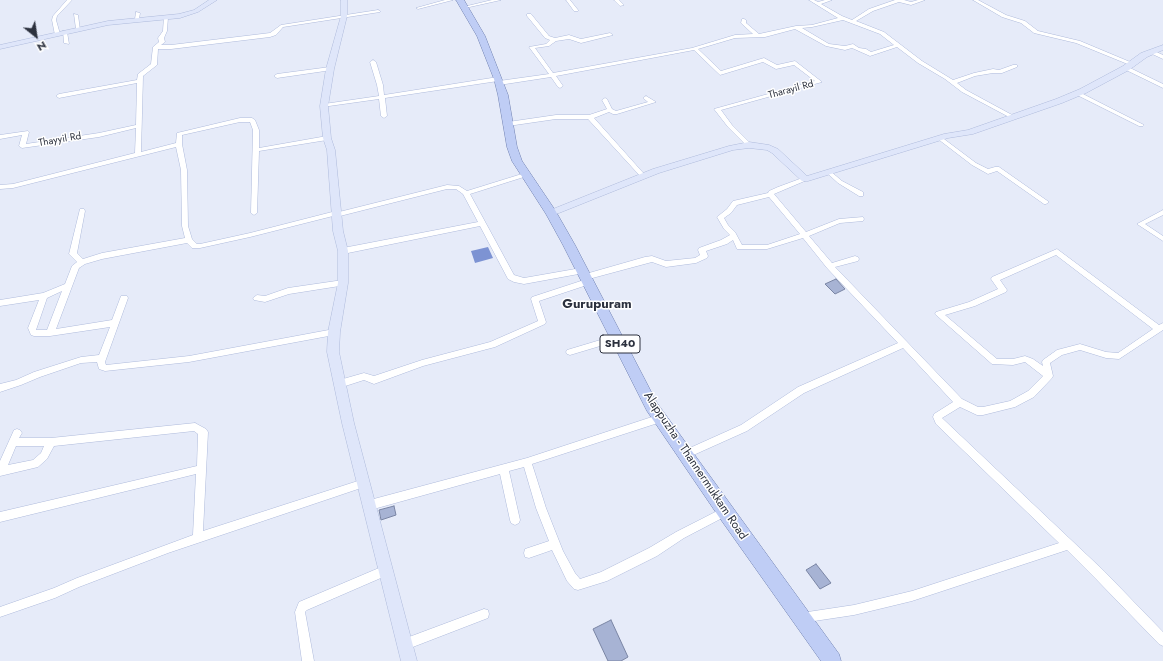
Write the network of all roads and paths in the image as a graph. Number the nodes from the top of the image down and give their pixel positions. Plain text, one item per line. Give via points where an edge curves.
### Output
1 (70, 0) edge
2 (214, 0) edge
3 (344, 0) edge
4 (451, 0) edge
5 (499, 0) edge
6 (568, 0) edge
7 (616, 0) edge
8 (811, 0) edge
9 (830, 0) edge
10 (923, 0) edge
11 (988, 0) edge
12 (977, 1) edge
13 (463, 4) edge
14 (817, 4) junction
15 (622, 5) dead end
16 (418, 8) dead end
17 (576, 10) dead end
18 (378, 11) dead end
19 (76, 15) dead end
20 (529, 15) dead end
21 (344, 16) junction
22 (166, 17) junction
23 (844, 18) junction
24 (744, 20) dead end
25 (853, 22) junction
26 (796, 27) junction
27 (78, 29) junction
28 (65, 32) junction
29 (57, 34) junction
30 (610, 35) dead end
31 (757, 35) junction
32 (554, 40) junction
33 (67, 43) dead end
34 (899, 46) junction
35 (0, 47) edge
36 (156, 47) junction
37 (1163, 47) edge
38 (695, 49) junction
39 (1152, 52) junction
40 (1163, 57) edge
41 (373, 62) dead end
42 (1015, 66) dead end
43 (1129, 66) junction
44 (330, 69) junction
45 (551, 75) junction
46 (278, 76) dead end
47 (140, 81) junction
48 (499, 81) junction
49 (953, 82) junction
50 (560, 86) dead end
51 (1163, 86) edge
52 (1078, 93) junction
53 (58, 96) dead end
54 (381, 97) junction
55 (646, 98) dead end
56 (604, 100) dead end
57 (324, 106) junction
58 (610, 110) junction
59 (384, 116) dead end
60 (1011, 116) junction
61 (590, 117) junction
62 (508, 124) junction
63 (1141, 125) dead end
64 (138, 126) junction
65 (0, 137) edge
66 (328, 138) junction
67 (940, 138) junction
68 (179, 144) junction
69 (749, 145) junction
70 (256, 150) junction
71 (138, 154) junction
72 (829, 172) junction
73 (525, 175) junction
74 (643, 176) junction
75 (805, 179) junction
76 (0, 187) edge
77 (466, 193) junction
78 (771, 194) junction
79 (861, 194) dead end
80 (1046, 202) dead end
81 (82, 211) dead end
82 (1163, 212) edge
83 (254, 213) dead end
84 (551, 213) junction
85 (336, 214) junction
86 (861, 219) dead end
87 (483, 223) junction
88 (804, 235) junction
89 (734, 236) junction
90 (1163, 239) edge
91 (189, 240) junction
92 (342, 251) junction
93 (855, 259) dead end
94 (82, 262) junction
95 (830, 266) junction
96 (585, 277) junction
97 (343, 283) junction
98 (68, 286) junction
99 (44, 296) junction
100 (124, 298) dead end
101 (257, 298) dead end
102 (0, 303) edge
103 (115, 323) junction
104 (1160, 327) edge
105 (334, 332) junction
106 (50, 333) junction
107 (617, 338) junction
108 (904, 344) junction
109 (570, 352) dead end
110 (102, 358) junction
111 (1049, 376) junction
112 (339, 384) junction
113 (0, 388) edge
114 (959, 402) junction
115 (661, 418) junction
116 (51, 442) junction
117 (686, 454) junction
118 (527, 462) junction
119 (201, 469) junction
120 (504, 469) junction
121 (0, 472) edge
122 (364, 483) junction
123 (370, 506) junction
124 (725, 512) junction
125 (0, 517) edge
126 (515, 520) dead end
127 (198, 538) junction
128 (555, 544) junction
129 (1068, 545) junction
130 (529, 553) dead end
131 (386, 570) junction
132 (0, 612) edge
133 (484, 614) dead end
134 (802, 618) junction
135 (1163, 640) edge
136 (405, 644) junction
137 (308, 661) edge
138 (409, 661) edge
139 (832, 661) edge

1 - 29 street via 55,16
2 - 22 main road via 188,14
3 - 21 main road
4 - 16 street
5 - 13 street
6 - 17 street
7 - 15 street
8 - 14 street
9 - 14 street
10 - 25 street via 911,4 899,0 871,10
11 - 12 street
12 - 43 street via 1004,16 1023,22 1036,32 1078,42
13 - 48 main road, Alappuzha - Thannermukkam Road / SH40 via 481,36
14 - 23 street
18 - 21 street
19 - 27 street
20 - 32 street via 547,37
21 - 36 street via 281,26 270,35
21 - 44 main road
22 - 27 main road via 138,16
22 - 36 street via 162,42
23 - 25 street
23 - 26 street
24 - 31 street via 742,23
25 - 34 street via 882,33
26 - 31 street via 765,36
26 - 34 street via 828,45 845,48 854,46 870,54
27 - 28 main road
28 - 29 main road
28 - 33 street
29 - 35 main road
30 - 32 street via 582,41 569,37
31 - 38 street via 735,37
32 - 45 street via 547,45 532,47
34 - 49 street
36 - 47 street via 154,65 140,75
37 - 39 main road
38 - 45 street
38 - 69 street, Tharayil Rd via 720,74 764,60 776,67 795,63 818,82 717,109
39 - 40 street
39 - 43 main road
41 - 54 street
42 - 49 street via 1000,72 993,71
43 - 51 street
43 - 52 main road
44 - 46 street
44 - 57 main road
45 - 48 street
45 - 50 street
47 - 53 street
47 - 64 street
48 - 54 street
48 - 62 main road, Alappuzha - Thannermukkam Road / SH40
49 - 60 street
52 - 60 main road
52 - 63 street
54 - 57 street
54 - 59 street
55 - 58 street via 653,102 615,113
56 - 58 street
57 - 66 main road
58 - 61 street
60 - 67 main road via 970,132
61 - 62 street via 556,117
61 - 74 street
62 - 73 main road, Alappuzha - Thannermukkam Road / SH40 via 512,147
64 - 65 street, Thayyil Rd via 99,135 22,146 26,132
64 - 71 street
66 - 70 street
66 - 85 main road
67 - 72 main road
67 - 80 street via 974,164 988,172 997,168
68 - 70 street via 179,134 240,120 252,120 256,130
68 - 71 street
68 - 91 street via 184,170 185,226
69 - 74 main road
69 - 75 main road via 763,146 776,151
70 - 83 street
71 - 76 street
72 - 75 main road
72 - 79 street via 840,182
73 - 77 street
73 - 84 main road, Alappuzha - Thannermukkam Road / SH40
74 - 84 main road
75 - 78 street
77 - 85 street via 457,186 447,187
77 - 87 street
78 - 88 street
78 - 89 street via 735,203 720,217
81 - 94 street via 73,254
82 - 90 street via 1140,224
84 - 96 main road, Alappuzha - Thannermukkam Road / SH40
85 - 91 street via 200,246 195,246
85 - 92 main road
86 - 88 street via 839,221
87 - 92 street
87 - 96 street via 511,277 516,280
88 - 89 street via 767,247 740,247
88 - 95 street
89 - 96 street via 702,250 704,256 696,260 666,264 652,259 645,260
91 - 94 street
92 - 97 main road
93 - 95 street
94 - 98 street via 76,266
95 - 108 street
96 - 107 main road, Alappuzha - Thannermukkam Road / SH40
96 - 112 street via 535,299 542,322 492,345 422,363 374,380 364,376
97 - 101 street
97 - 105 main road
98 - 99 street
98 - 106 street
99 - 102 street
99 - 106 street via 32,330 37,334
100 - 103 street
103 - 106 street
103 - 110 street
104 - 111 street via 1119,356 1106,355 1080,346 1060,352 1046,362
104 - 111 street via 1057,252 995,279 1003,290 972,304 939,314 995,362 1025,359
105 - 110 street via 150,364 105,368 102,367
105 - 112 main road via 333,352
107 - 109 street
107 - 115 main road, Alappuzha - Thannermukkam Road / SH40 via 652,407
108 - 114 street
108 - 117 street via 801,390 744,428
110 - 113 street via 81,360
111 - 114 street via 1032,394 1012,404 977,411
112 - 122 main road
114 - 129 street via 937,416 939,421
115 - 117 main road, Alappuzha - Thannermukkam Road / SH40
115 - 118 street
116 - 119 street via 196,427 203,432
116 - 121 street via 44,456 35,464
116 - 121 street via 15,438
117 - 124 main road, Alappuzha - Thannermukkam Road / SH40
118 - 120 street
118 - 128 street
119 - 125 street
119 - 127 street
120 - 123 street
120 - 126 street
122 - 123 main road
122 - 127 street
123 - 131 main road
124 - 128 street via 603,577 578,585 571,577
124 - 134 main road, Alappuzha - Thannermukkam Road / SH40
127 - 132 street
128 - 130 street
129 - 134 street via 912,596 854,610
129 - 135 street
131 - 136 main road
131 - 137 street via 303,606 300,612
133 - 136 street
134 - 139 main road, Alappuzha - Thannermukkam Road / SH40
136 - 138 main road

